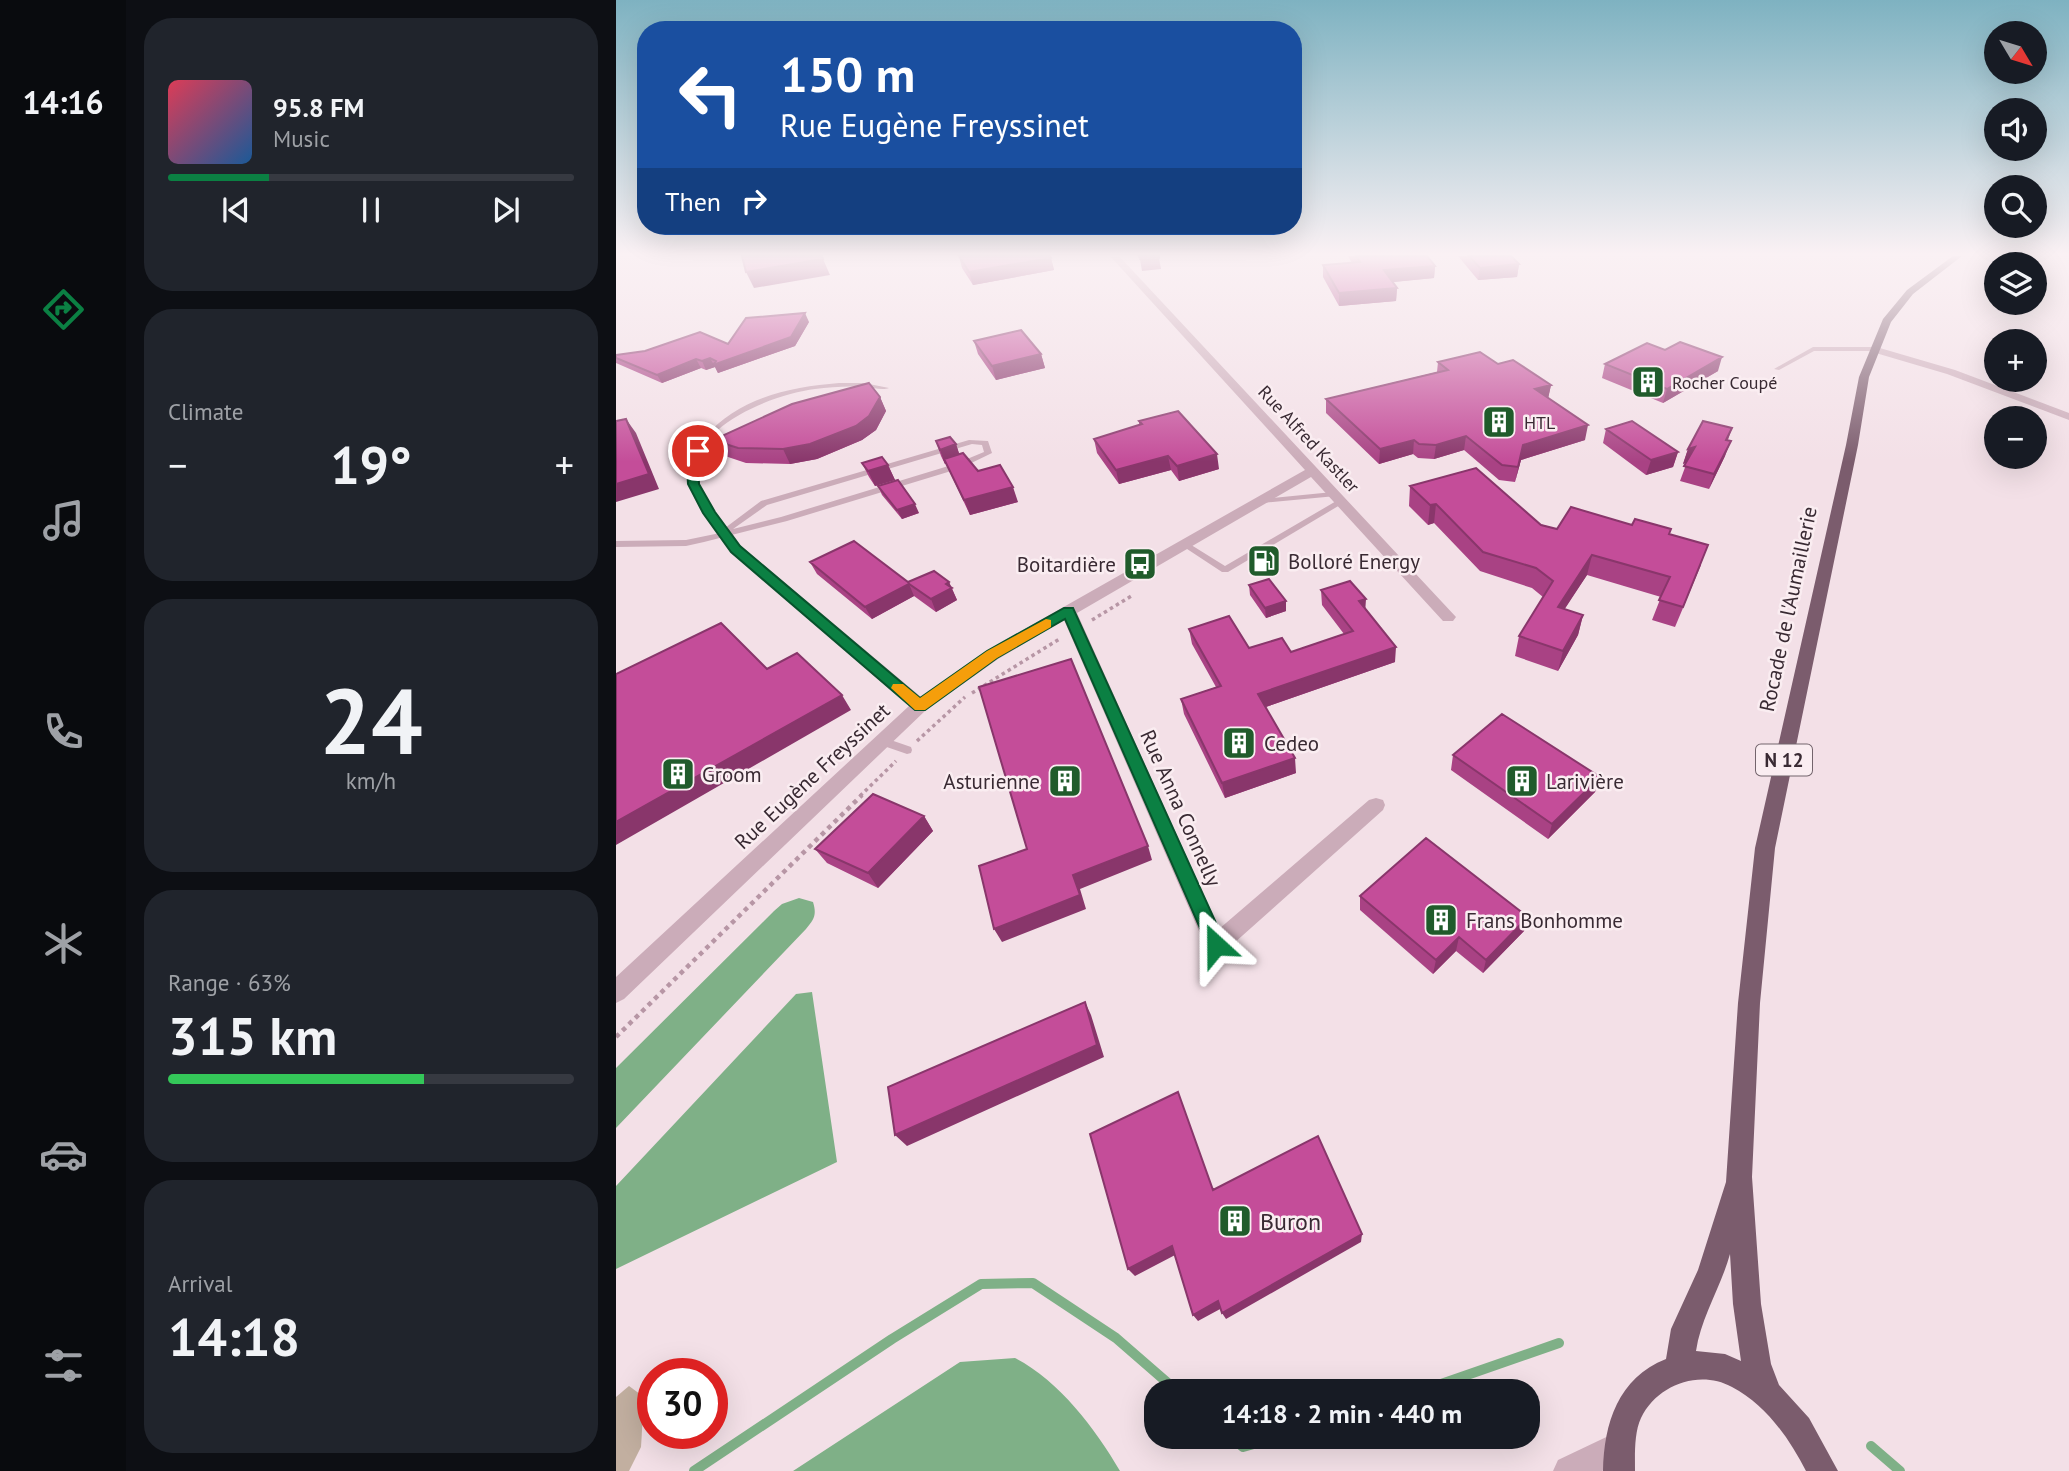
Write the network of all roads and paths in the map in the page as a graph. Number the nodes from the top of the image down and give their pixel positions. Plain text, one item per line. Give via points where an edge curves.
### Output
1 (1177, 325) edge
2 (1884, 325) edge
3 (1873, 349) junction
4 (1777, 369) dead end
5 (886, 388) dead end
6 (2069, 417) edge
7 (1312, 471) junction
8 (1337, 498) junction
9 (1262, 501) junction
10 (724, 532) junction
11 (616, 544) edge
12 (1185, 545) junction
13 (1144, 588) dead end
14 (1069, 611) junction
15 (1448, 617) dead end
16 (1077, 629) junction
17 (920, 706) junction
18 (883, 741) junction
19 (907, 750) junction
20 (1376, 804) dead end
21 (616, 992) edge
22 (616, 1037) edge
23 (1739, 1177) junction
24 (1679, 1366) junction
25 (1769, 1396) junction
26 (1619, 1459) edge
27 (1569, 1471) edge
28 (1822, 1471) edge

1 - 7 street, Rue Alfred Kastler
2 - 3 main road, Rocade de l'Aumaillerie / N 12
3 - 4 lane via 1813,349
3 - 6 street via 1951,372
3 - 23 main road, Rocade de l'Aumaillerie / N 12 via 1765,848 1749,1003
5 - 10 lane via 840,383 786,393 746,408 718,426 698,451 692,475 709,513
7 - 8 street, Rue Alfred Kastler
7 - 9 street, Rue Eugène Freyssinet
8 - 9 lane
8 - 12 lane via 1225,570
8 - 15 street, Rue Alfred Kastler
9 - 12 street, Rue Eugène Freyssinet
10 - 10 lane via 783,519 958,466 988,453 988,448 985,443 972,442 764,503
10 - 11 lane via 686,543
10 - 17 street via 736,549
12 - 14 street, Rue Eugène Freyssinet
13 - 16 path
14 - 16 street, Rue Anna Connelly
14 - 17 street, Rue Eugène Freyssinet via 992,655
16 - 19 path via 967,696
16 - 20 street, Rue Anna Connelly via 1216,945
17 - 18 street, Rue Eugène Freyssinet
18 - 19 lane
18 - 21 street, Rue Eugène Freyssinet
19 - 22 path
23 - 24 main road, Rocade de l'Aumaillerie / N 12 via 1711,1273 1685,1329
23 - 25 main road, Rocade de l'Aumaillerie / N 12 via 1746,1304 1756,1365
24 - 25 main road via 1708,1365 1739,1375
24 - 26 main road via 1651,1381 1630,1408
25 - 28 main road via 1799,1429
26 - 27 street

